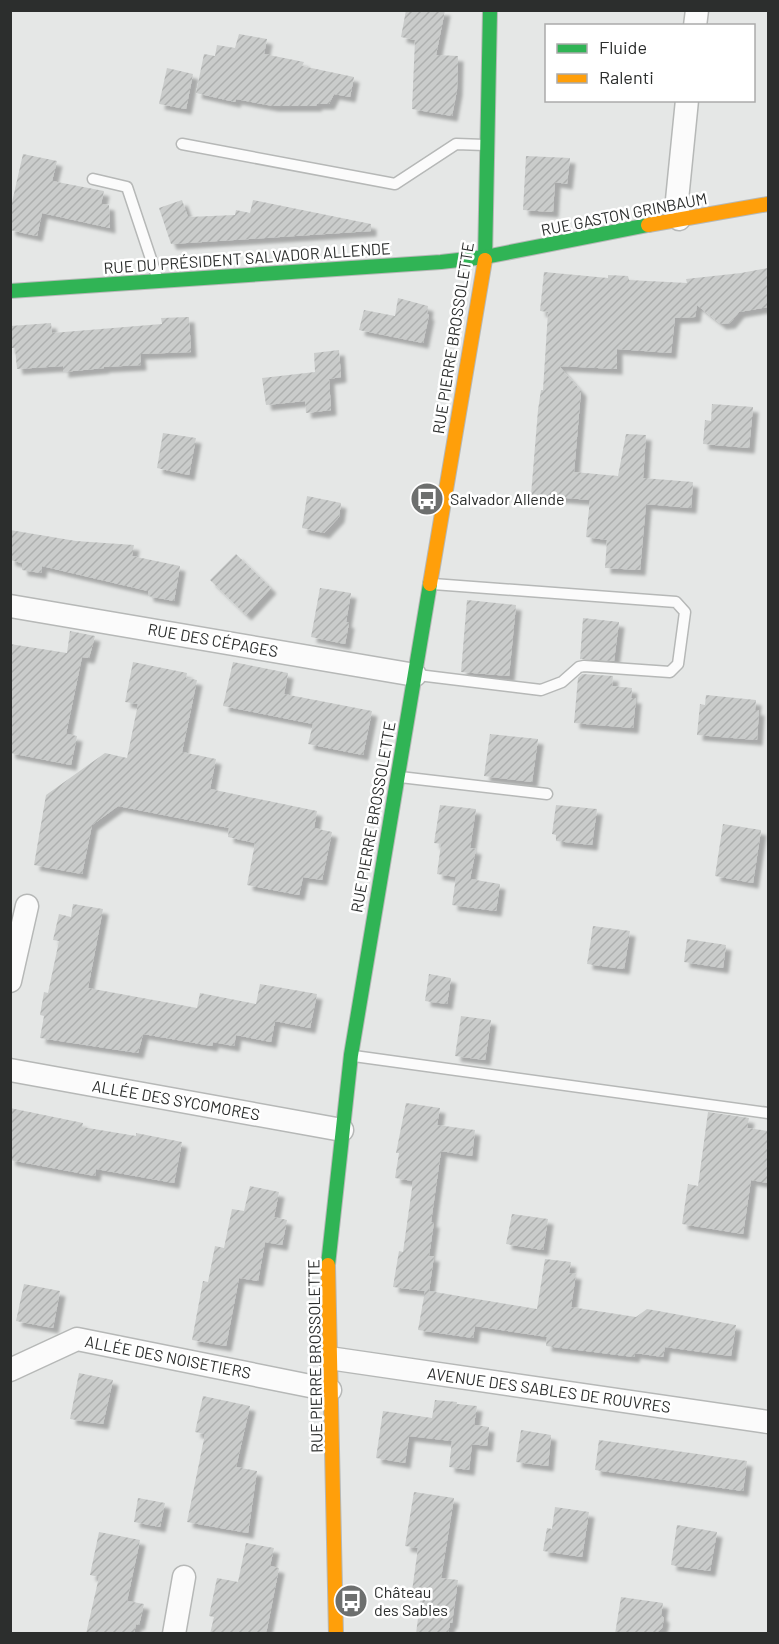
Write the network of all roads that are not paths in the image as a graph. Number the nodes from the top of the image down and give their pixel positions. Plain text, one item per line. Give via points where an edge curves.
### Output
1 (490, 10) edge
2 (687, 102) edge
3 (182, 144) dead end
4 (488, 145) junction
5 (93, 179) dead end
6 (768, 204) edge
7 (679, 219) junction
8 (485, 257) junction
9 (158, 280) junction
10 (10, 291) edge
11 (429, 583) junction
12 (10, 606) edge
13 (414, 675) junction
14 (397, 777) junction
15 (547, 794) dead end
16 (27, 906) dead end
17 (10, 981) edge
18 (351, 1055) junction
19 (10, 1070) edge
20 (768, 1113) edge
21 (342, 1130) junction
22 (329, 1358) junction
23 (10, 1370) edge
24 (330, 1390) junction
25 (768, 1422) edge
26 (184, 1578) dead end
27 (174, 1634) edge
28 (336, 1634) edge

1 - 4 street, RUE PIERRE BROSSOLETTE
2 - 7 street via 677,200
3 - 4 lane via 395,184 456,144
4 - 8 street, RUE PIERRE BROSSOLETTE
5 - 9 lane via 127,188
6 - 7 street, RUE GASTON GRINBAUM
7 - 8 street, RUE GASTON GRINBAUM
8 - 9 street, RUE DU PRÉSIDENT SALVADOR ALLENDE
8 - 11 street, RUE PIERRE BROSSOLETTE
9 - 10 street, RUE DU PRÉSIDENT SALVADOR ALLENDE
11 - 13 street, RUE PIERRE BROSSOLETTE
11 - 13 lane via 676,602 685,612 678,664 670,672 579,667 562,682 541,690
12 - 13 street, RUE DES CÉPAGES
13 - 14 street, RUE PIERRE BROSSOLETTE
14 - 15 lane
14 - 18 street, RUE PIERRE BROSSOLETTE
16 - 17 street
18 - 20 lane
18 - 21 street, RUE PIERRE BROSSOLETTE
19 - 21 street, ALLÉE DES SYCOMORES
21 - 22 street, RUE PIERRE BROSSOLETTE via 328,1269
22 - 24 street, RUE PIERRE BROSSOLETTE
22 - 25 street, AVENUE DES SABLES DE ROUVRES
23 - 24 street, ALLÉE DES NOISETIERS via 77,1339
24 - 28 street, RUE PIERRE BROSSOLETTE
26 - 27 street

